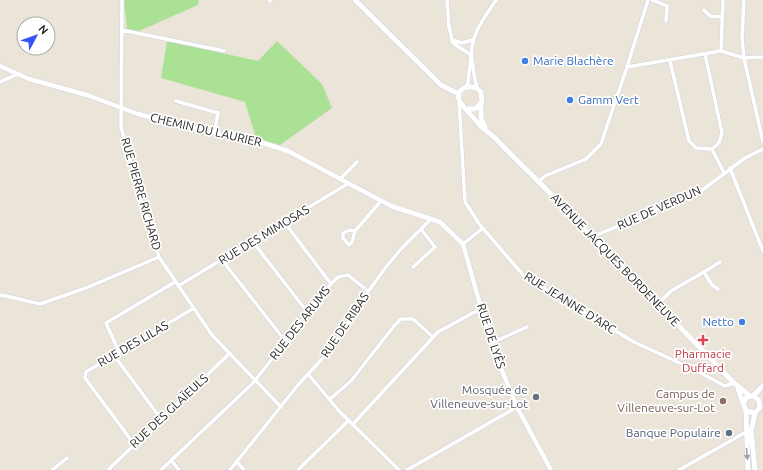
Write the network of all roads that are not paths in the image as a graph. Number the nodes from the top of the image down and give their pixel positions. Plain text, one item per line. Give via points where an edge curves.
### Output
1 (122, 0) edge
2 (354, 0) edge
3 (447, 0) edge
4 (496, 0) edge
5 (648, 0) edge
6 (652, 0) edge
7 (723, 0) edge
8 (744, 0) edge
9 (704, 10) dead end
10 (722, 17) junction
11 (666, 21) dead end
12 (122, 30) junction
13 (452, 40) junction
14 (472, 40) junction
15 (224, 51) dead end
16 (721, 51) junction
17 (705, 54) junction
18 (471, 55) junction
19 (763, 57) edge
20 (744, 58) junction
21 (670, 61) junction
22 (0, 66) edge
23 (627, 68) junction
24 (18, 74) junction
25 (0, 82) edge
26 (465, 88) junction
27 (478, 89) junction
28 (459, 94) junction
29 (176, 101) dead end
30 (459, 101) junction
31 (482, 102) junction
32 (120, 106) junction
33 (466, 109) junction
34 (218, 113) junction
35 (223, 114) dead end
36 (459, 116) junction
37 (214, 134) junction
38 (490, 134) junction
39 (763, 142) edge
40 (712, 148) junction
41 (763, 149) edge
42 (357, 162) dead end
43 (730, 168) junction
44 (724, 173) junction
45 (340, 179) junction
46 (538, 182) junction
47 (349, 183) junction
48 (382, 201) junction
49 (432, 218) junction
50 (285, 223) junction
51 (483, 228) junction
52 (421, 229) junction
53 (355, 231) dead end
54 (592, 237) junction
55 (252, 242) junction
56 (463, 244) junction
57 (763, 251) edge
58 (159, 257) junction
59 (222, 260) junction
60 (720, 262) dead end
61 (413, 267) dead end
62 (704, 272) junction
63 (175, 282) junction
64 (331, 284) junction
65 (178, 286) junction
66 (718, 289) dead end
67 (368, 291) junction
68 (0, 296) edge
69 (658, 304) junction
70 (194, 308) junction
71 (482, 308) junction
72 (308, 313) junction
73 (527, 327) dead end
74 (433, 337) junction
75 (286, 342) junction
76 (491, 343) junction
77 (119, 352) junction
78 (230, 353) junction
79 (114, 355) junction
80 (308, 374) junction
81 (255, 379) junction
82 (736, 385) junction
83 (763, 386) edge
84 (751, 396) junction
85 (330, 399) junction
86 (744, 403) junction
87 (762, 405) edge
88 (281, 407) junction
89 (517, 407) junction
90 (746, 411) junction
91 (755, 413) junction
92 (162, 419) junction
93 (349, 420) junction
94 (353, 424) junction
95 (746, 432) junction
96 (134, 444) junction
97 (67, 458) dead end
98 (171, 460) junction
99 (237, 462) junction
100 (52, 470) edge
101 (110, 470) edge
102 (161, 470) edge
103 (179, 470) edge
104 (230, 470) edge
105 (244, 470) edge
106 (298, 470) edge
107 (399, 470) edge
108 (407, 470) edge
109 (551, 470) edge
110 (679, 470) edge
111 (748, 470) edge
112 (755, 470) edge

1 - 12 street, RUE PIERRE RICHARD
2 - 28 main road via 441,85
3 - 13 street
4 - 14 street
5 - 23 street
6 - 11 street via 667,6
7 - 10 street
8 - 20 street
9 - 10 street via 710,16
10 - 16 street
12 - 15 street
12 - 32 street, RUE PIERRE RICHARD
13 - 14 street via 462,44
13 - 18 street via 455,46
14 - 18 street
16 - 17 street
16 - 20 street
17 - 21 street
17 - 40 street via 722,134 719,143
18 - 26 street via 468,83
18 - 27 street
19 - 20 street
20 - 39 street
21 - 23 street
21 - 40 street via 689,141 696,148
22 - 24 street, CHEMIN DU LAURIER
23 - 46 street via 601,144 586,159 545,176
24 - 25 street
24 - 32 street, CHEMIN DU LAURIER
26 - 27 main road via 471,86
26 - 28 main road
27 - 31 main road
28 - 30 main road
29 - 34 street
30 - 33 main road
30 - 36 street, RUE JEANNE D'ARC
31 - 33 main road via 475,109
31 - 38 main road, AVENUE JACQUES BORDENEUVE via 481,118
32 - 37 street, CHEMIN DU LAURIER via 138,114
32 - 58 street, RUE PIERRE RICHARD via 121,127
33 - 36 street
33 - 38 main road, AVENUE JACQUES BORDENEUVE
34 - 35 street
34 - 37 street
36 - 51 street, RUE JEANNE D'ARC via 465,202
37 - 45 street, CHEMIN DU LAURIER via 260,142 288,151
38 - 46 main road, AVENUE JACQUES BORDENEUVE
40 - 44 street
41 - 43 street, RUE DE VERDUN
42 - 45 street
43 - 44 street, RUE DE VERDUN
43 - 57 street
44 - 54 street, RUE DE VERDUN via 702,191
45 - 47 street, CHEMIN DU LAURIER
46 - 54 main road, AVENUE JACQUES BORDENEUVE
47 - 48 street, CHEMIN DU LAURIER
47 - 50 street, RUE DES MIMOSAS
48 - 49 street, CHEMIN DU LAURIER
48 - 53 street
49 - 52 street, RUE DE RIBAS
49 - 56 street, CHEMIN DU LAURIER via 440,222
50 - 55 street, RUE DES MIMOSAS
50 - 64 street
51 - 56 street
51 - 82 street, RUE JEANNE D'ARC via 524,276 634,342 725,386
52 - 61 street via 434,246
52 - 67 street, RUE DE RIBAS via 401,249
54 - 69 main road, AVENUE JACQUES BORDENEUVE
55 - 59 street, RUE DES MIMOSAS
55 - 72 street
56 - 71 street, RUE DE LYÈS
58 - 63 street, RUE PIERRE RICHARD
58 - 68 street via 86,288 40,304
59 - 65 street, RUE DES MIMOSAS
59 - 75 street
60 - 62 street
62 - 66 street via 712,285
62 - 69 street via 671,291
63 - 65 street, RUE PIERRE RICHARD
63 - 77 street via 106,323
64 - 67 street, RUE DES ARUMS via 338,277 348,275
64 - 72 street, RUE DES ARUMS
65 - 70 street, RUE PIERRE RICHARD
67 - 80 street, RUE DE RIBAS via 333,347
69 - 82 main road, AVENUE JACQUES BORDENEUVE
70 - 77 street, RUE DES LILAS
70 - 78 street, RUE PIERRE RICHARD via 212,335
71 - 74 street
71 - 76 street, RUE DE LYÈS
72 - 75 street, RUE DES ARUMS
73 - 76 street
74 - 85 street via 413,318 401,319 351,381
74 - 94 street
75 - 81 street, RUE DES ARUMS
76 - 89 street, RUE DE LYÈS
77 - 79 street, RUE DES LILAS
78 - 81 street, RUE PIERRE RICHARD
78 - 92 street, RUE DES GLAÏEULS
79 - 92 street
79 - 96 street, RUE DES LILAS via 86,372 86,378
80 - 85 street
80 - 88 street, RUE DE RIBAS
81 - 88 street, RUE PIERRE RICHARD
81 - 98 street
82 - 84 main road
82 - 86 main road
83 - 84 main road
84 - 86 main road
84 - 87 main road via 758,398
85 - 93 street
86 - 90 main road
87 - 91 main road
88 - 99 street, RUE DE RIBAS
89 - 108 street
89 - 109 street, RUE DE LYÈS
90 - 91 main road
90 - 95 main road
91 - 112 main road via 751,431
92 - 96 street, RUE DES GLAÏEULS
93 - 94 street
93 - 106 street
94 - 107 street
95 - 110 street
95 -> 111 main road
96 - 101 street, RUE DES GLAÏEULS via 109,468
97 - 100 street
98 - 102 street
98 - 103 street
99 - 104 street, RUE DE RIBAS
99 - 105 street

